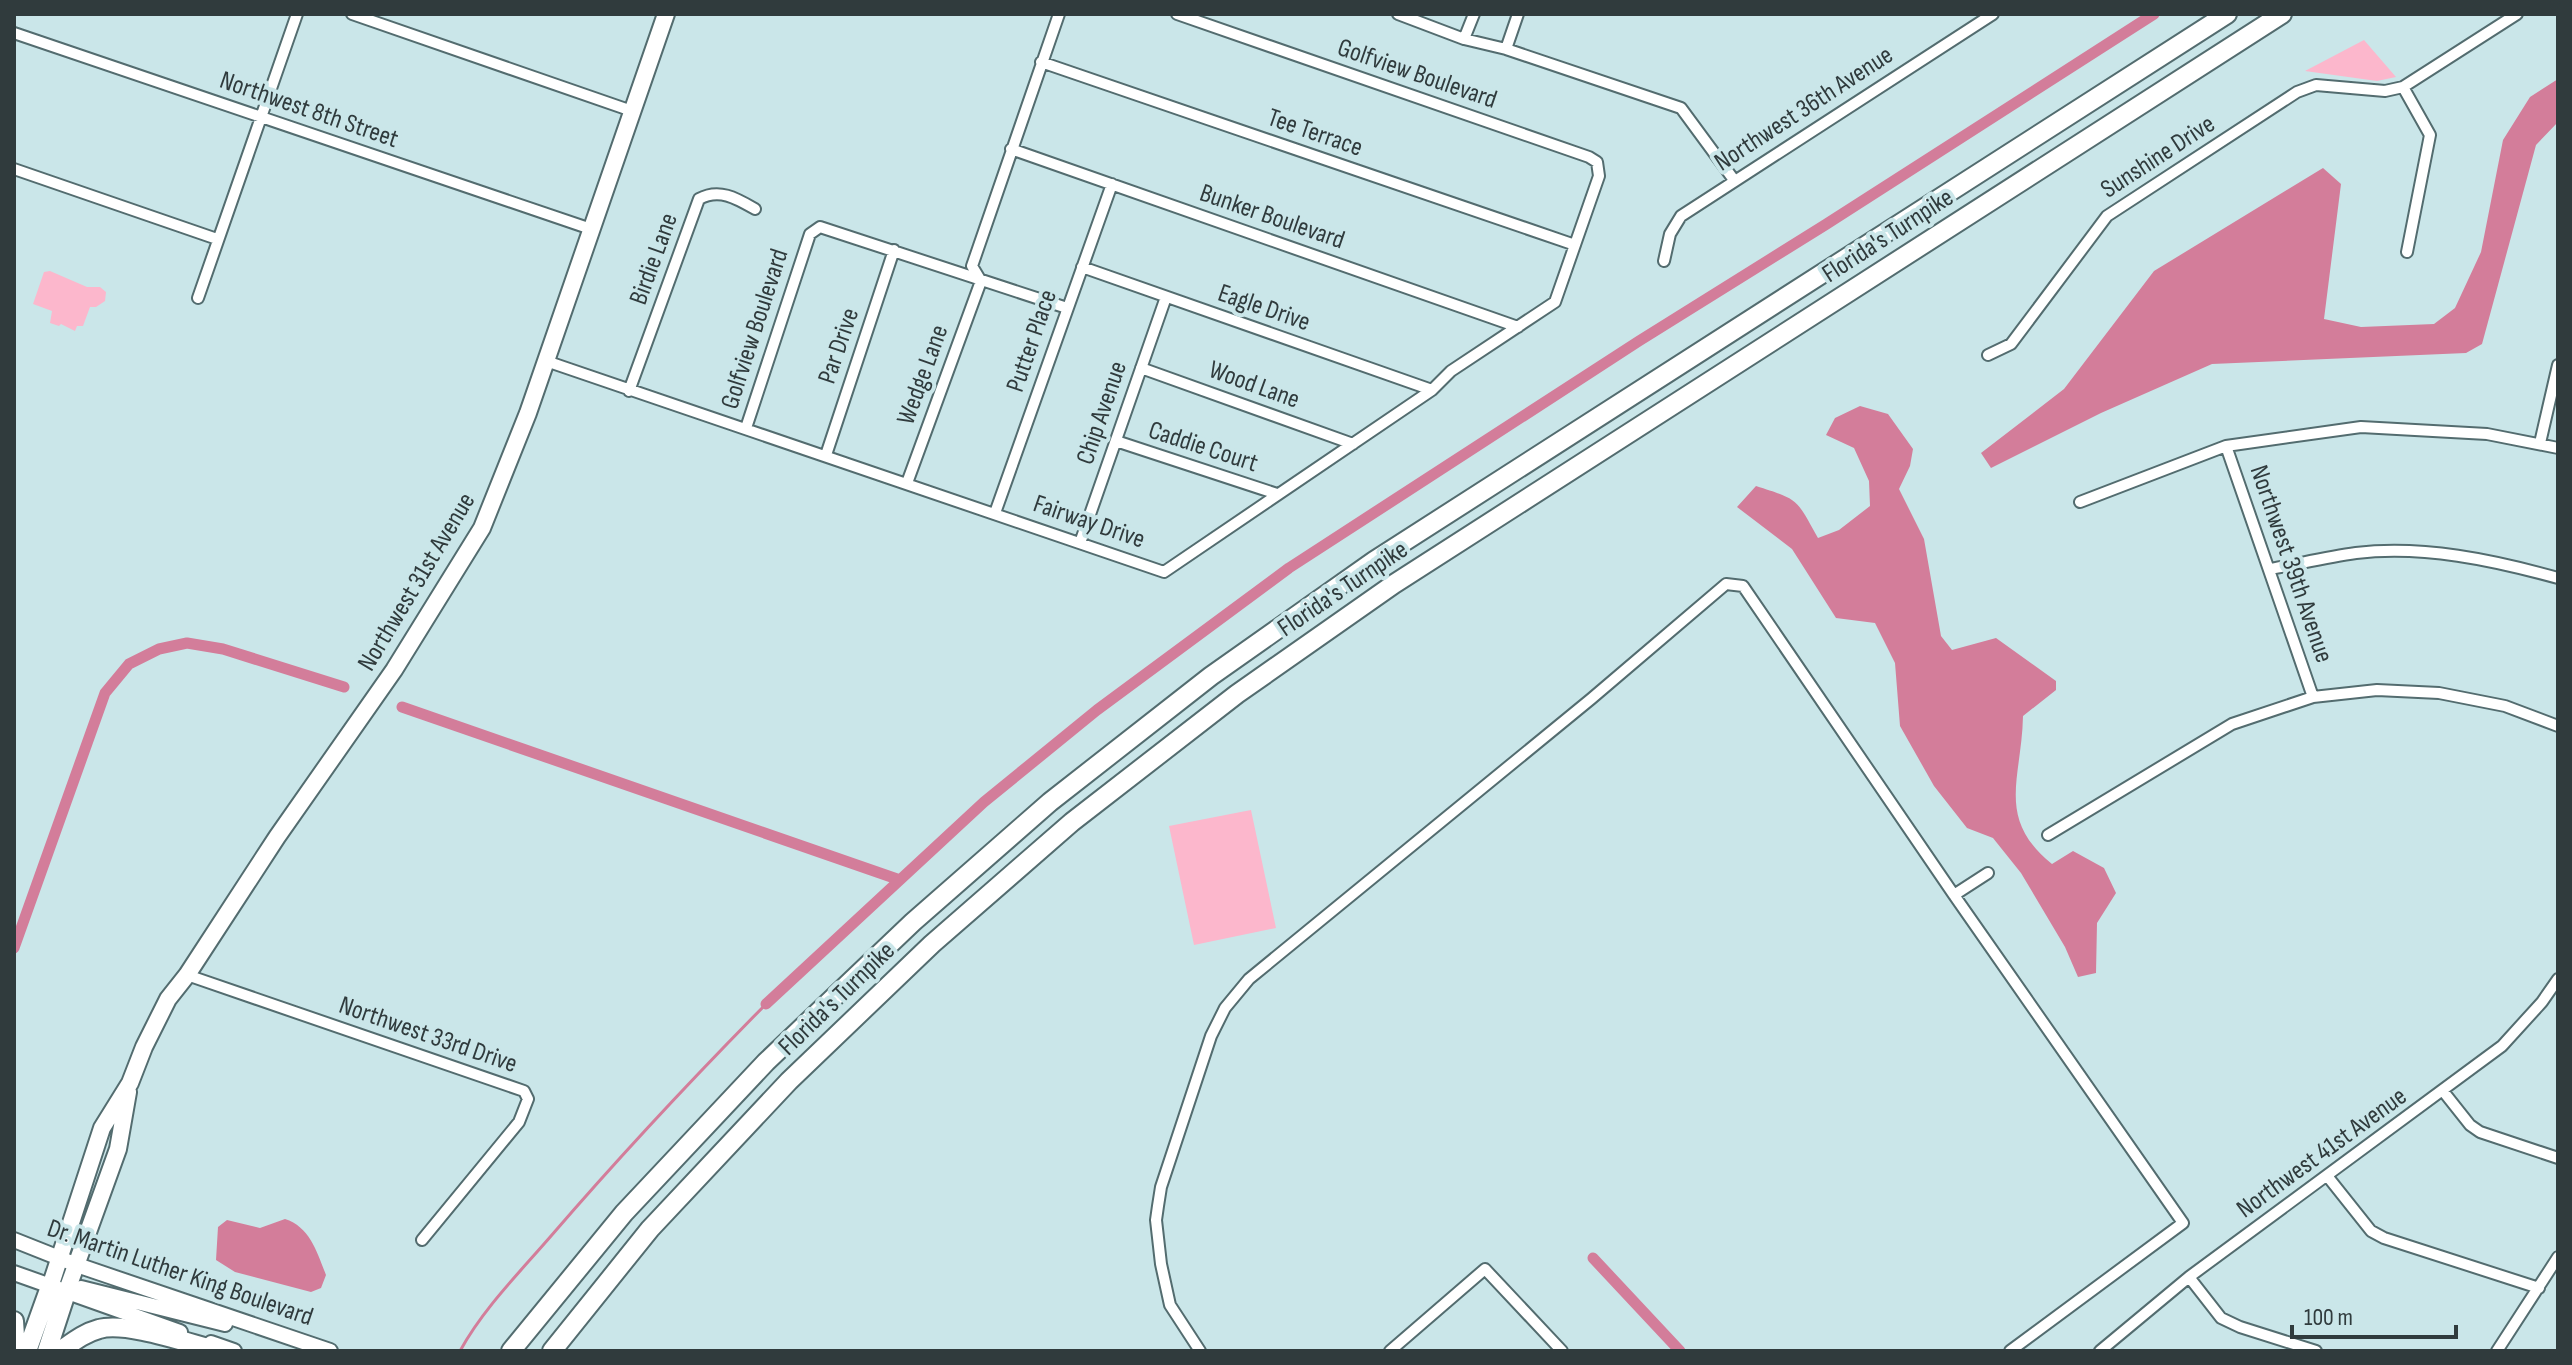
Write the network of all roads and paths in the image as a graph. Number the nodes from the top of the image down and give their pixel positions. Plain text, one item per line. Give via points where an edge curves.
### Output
1 (297, 14) edge
2 (352, 14) edge
3 (666, 14) edge
4 (1059, 14) edge
5 (1177, 14) edge
6 (1398, 14) edge
7 (1474, 14) edge
8 (1518, 14) edge
9 (1993, 14) edge
10 (2227, 14) edge
11 (2282, 14) edge
12 (2517, 14) edge
13 (14, 33) edge
14 (1464, 39) junction
15 (1506, 49) junction
16 (1041, 62) junction
17 (2403, 87) junction
18 (632, 111) junction
19 (260, 117) junction
20 (1011, 149) junction
21 (1597, 162) joint
22 (14, 169) edge
23 (1734, 180) junction
24 (1112, 184) junction
25 (755, 209) dead end
26 (591, 229) junction
27 (217, 239) junction
28 (1575, 245) junction
29 (894, 250) junction
30 (2407, 252) dead end
31 (1664, 261) dead end
32 (1082, 267) junction
33 (981, 281) junction
34 (1166, 297) junction
35 (198, 298) dead end
36 (1067, 308) junction
37 (1518, 327) junction
38 (1988, 355) dead end
39 (546, 361) junction
40 (2558, 365) edge
41 (1141, 368) junction
42 (1432, 390) junction
43 (629, 391) junction
44 (746, 428) junction
45 (1116, 441) junction
46 (2540, 443) junction
47 (1353, 444) junction
48 (2226, 446) junction
49 (2558, 448) edge
50 (826, 455) junction
51 (907, 483) junction
52 (1277, 494) junction
53 (2080, 502) dead end
54 (995, 513) junction
55 (1080, 543) junction
56 (2270, 569) junction
57 (2558, 578) edge
58 (2313, 697) junction
59 (2558, 726) edge
60 (2048, 835) dead end
61 (1988, 873) dead end
62 (1954, 895) junction
63 (187, 975) junction
64 (2558, 979) edge
65 (130, 1083) junction
66 (2443, 1091) junction
67 (2558, 1158) edge
68 (2328, 1177) junction
69 (14, 1240) edge
70 (422, 1240) dead end
71 (58, 1257) junction
72 (2558, 1257) edge
73 (77, 1265) junction
74 (14, 1273) edge
75 (2189, 1277) junction
76 (2539, 1288) junction
77 (58, 1290) junction
78 (14, 1321) edge
79 (258, 1326) junction
80 (16, 1351) edge
81 (27, 1351) edge
82 (47, 1351) edge
83 (60, 1351) edge
84 (219, 1351) edge
85 (234, 1351) edge
86 (330, 1351) edge
87 (511, 1351) edge
88 (552, 1351) edge
89 (1200, 1351) edge
90 (1390, 1351) edge
91 (1562, 1351) edge
92 (2010, 1351) edge
93 (2100, 1351) edge
94 (2316, 1351) edge
95 (2497, 1351) edge

1 - 19 street
2 - 18 street
3 - 18 main road, Northwest 31st Avenue
4 - 16 street
5 - 21 street, Golfview Boulevard
6 - 14 street
7 - 14 street
8 - 15 street
9 - 23 street, Northwest 36th Avenue
10 - 87 highway, Florida's Turnpike via 1374,561 1198,686 1050,802 766,1062 624,1213
11 - 88 highway, Florida's Turnpike via 1394,584 1237,694 1072,822 789,1081 661,1218
12 - 17 street, Sunshine Drive
13 - 19 street, Northwest 8th Street
14 - 15 street
15 - 23 street via 1681,108
16 - 20 street
16 - 28 street, Tee Terrace
17 - 30 street via 2430,135
17 - 38 street, Sunshine Drive via 2385,91 2316,85 2284,101 2107,216 2011,344
18 - 26 main road, Northwest 31st Avenue
19 - 26 street, Northwest 8th Street
19 - 27 street
20 - 24 street, Bunker Boulevard
20 - 33 street via 972,266
21 - 28 street, Fairway Drive via 1599,176
22 - 27 street
23 - 31 street, Northwest 36th Avenue via 1681,216
24 - 32 street, Putter Place
24 - 37 street, Bunker Boulevard
25 - 43 street, Birdie Lane via 720,193 699,199
26 - 39 main road, Northwest 31st Avenue
27 - 35 street
28 - 37 street, Fairway Drive via 1555,302
29 - 33 street, Golfview Boulevard
29 - 44 street, Golfview Boulevard via 820,227 810,234
29 - 50 street, Par Drive
32 - 34 street, Eagle Drive
32 - 36 street, Putter Place
33 - 36 street, Golfview Boulevard
33 - 51 street, Wedge Lane
34 - 41 street, Chip Avenue
34 - 42 street, Eagle Drive
36 - 54 street, Putter Place
37 - 42 street, Fairway Drive via 1451,371
39 - 43 street, Fairway Drive
39 - 63 main road, Northwest 31st Avenue via 482,528 394,670
40 - 46 street
41 - 45 street, Chip Avenue
41 - 47 street, Wood Lane
42 - 47 street, Fairway Drive
43 - 44 street, Fairway Drive
44 - 50 street, Fairway Drive
45 - 52 street, Caddie Court
45 - 55 street, Chip Avenue
46 - 48 street via 2447,430 2361,427
46 - 49 street
47 - 52 street, Fairway Drive
48 - 53 street
48 - 56 street, Northwest 39th Avenue
50 - 51 street, Fairway Drive
51 - 54 street, Fairway Drive
52 - 55 street, Fairway Drive via 1164,572
54 - 55 street, Fairway Drive
56 - 57 street via 2357,553 2410,551 2502,563
56 - 58 street, Northwest 39th Avenue
58 - 59 street via 2377,690 2439,693 2505,706
58 - 60 street via 2232,724
61 - 62 street
62 - 89 street via 1743,586 1726,584 1249,979 1225,1008 1161,1187 1156,1220 1170,1305
62 - 92 street via 2183,1223
63 - 65 main road, Northwest 31st Avenue via 168,999
63 - 70 street, Northwest 33rd Drive via 524,1091 528,1099 519,1122
64 - 66 street, Northwest 41st Avenue via 2502,1046
65 - 71 main road, Northwest 31st Avenue via 102,1128
65 - 73 main road, Northwest 31st Avenue via 118,1149
66 - 67 street via 2480,1132
66 - 68 street, Northwest 41st Avenue
68 - 75 street, Northwest 41st Avenue
68 - 76 street via 2371,1231 2384,1238
69 - 71 main road, Dr. Martin Luther King Boulevard
71 - 73 main road, Dr. Martin Luther King Boulevard
71 - 77 main road, Northwest 31st Avenue
72 - 76 street
73 - 77 main road, Northwest 31st Avenue
73 - 79 main road, Dr. Martin Luther King Boulevard
74 - 77 main road
75 - 93 street, Northwest 41st Avenue
75 - 94 street via 2221,1318
76 - 95 street
77 - 79 main road via 81,1288 234,1327
77 - 81 highway
77 - 82 highway
77 - 85 main road
78 - 80 highway
79 - 86 main road, Dr. Martin Luther King Boulevard
83 - 84 highway via 102,1327 127,1328
90 - 91 street via 1485,1269

